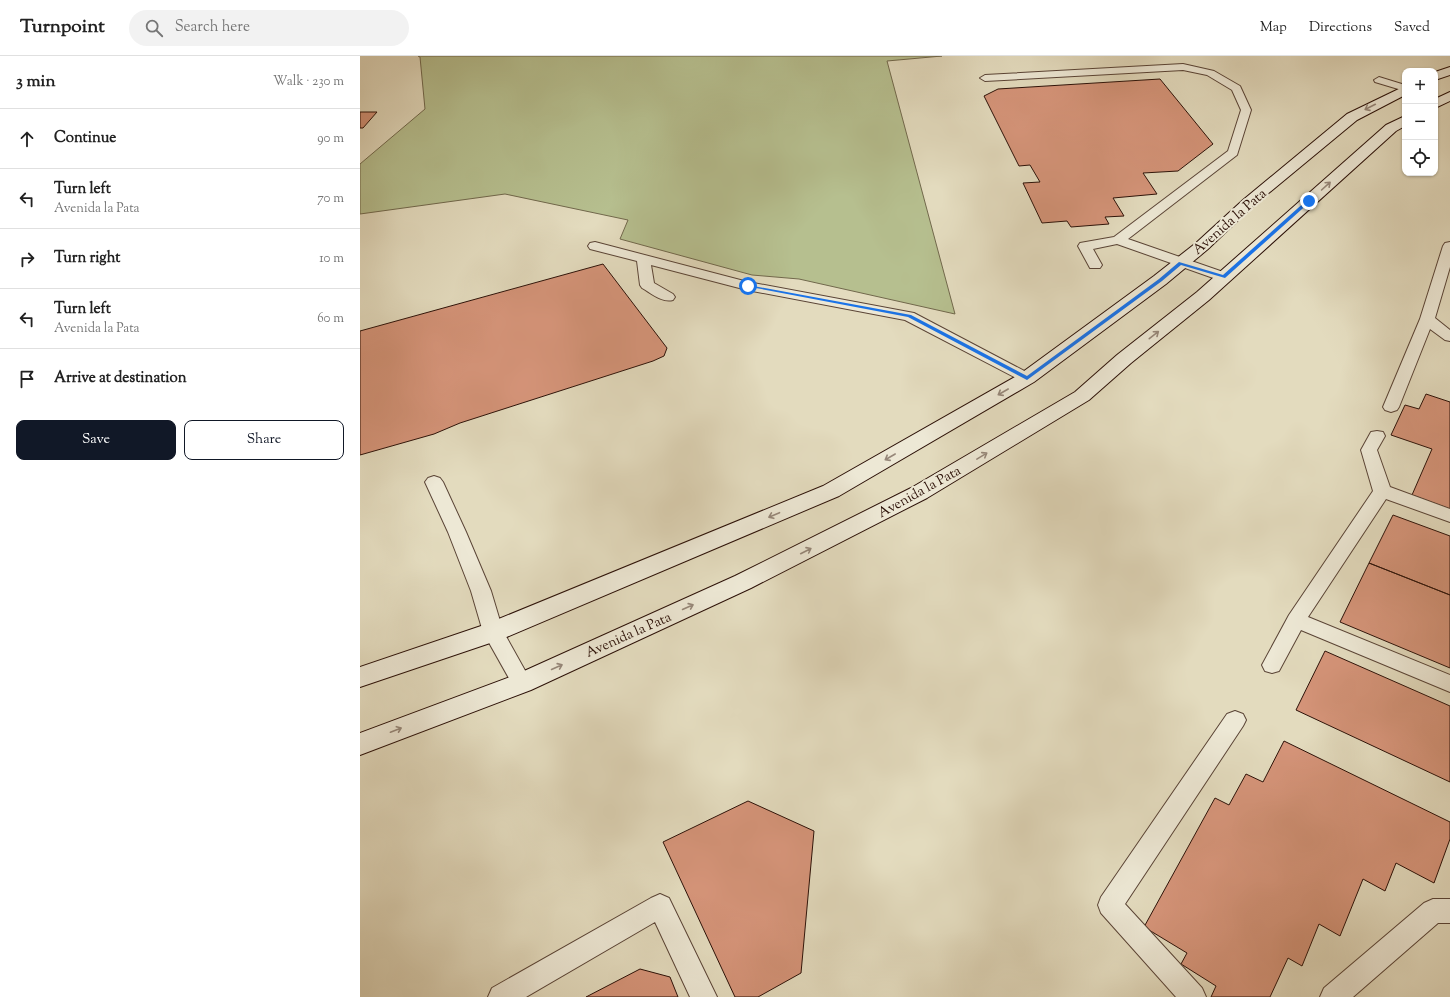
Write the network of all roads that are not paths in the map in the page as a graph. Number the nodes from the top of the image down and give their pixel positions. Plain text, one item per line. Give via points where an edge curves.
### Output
1 (1450, 71) edge
2 (1438, 75) edge
3 (985, 78) dead end
4 (1379, 80) dead end
5 (1402, 88) edge
6 (1402, 91) edge
7 (1450, 96) edge
8 (1438, 102) edge
9 (1402, 122) edge
10 (1118, 240) junction
11 (595, 246) dead end
12 (1450, 246) edge
13 (644, 260) junction
14 (1180, 263) junction
15 (1095, 265) dead end
16 (1224, 277) junction
17 (1445, 278) edge
18 (668, 297) dead end
19 (1426, 319) junction
20 (1450, 337) edge
21 (1027, 378) junction
22 (1391, 407) dead end
23 (1377, 436) dead end
24 (434, 482) dead end
25 (1382, 491) junction
26 (1450, 516) edge
27 (1296, 620) junction
28 (493, 632) junction
29 (1272, 665) dead end
30 (360, 677) edge
31 (522, 683) junction
32 (1450, 684) edge
33 (1234, 720) dead end
34 (360, 744) edge
35 (1450, 911) edge
36 (501, 997) edge
37 (704, 997) edge
38 (1193, 997) edge
39 (1333, 997) edge

1 - 2 main road
3 - 10 lane via 1183,67 1210,73 1236,88 1246,110 1233,153
4 - 5 lane
6 -> 14 main road, Avenida la Pata via 1352,117
7 - 8 main road
16 -> 9 main road, Avenida la Pata via 1391,128
10 - 14 lane
10 - 15 lane via 1085,246
11 - 13 lane
12 - 17 lane
13 - 18 lane via 647,285
13 - 21 lane via 748,286 909,316
14 - 16 lane
14 - 21 main road, Avenida la Pata
31 -> 16 main road, Avenida la Pata via 742,582 919,493 1082,396
17 - 19 lane
19 - 20 lane
19 - 22 lane
21 -> 28 main road, Avenida la Pata via 831,491
23 - 25 lane via 1369,450
24 - 28 lane via 481,591
25 - 26 lane
25 - 27 lane
27 - 29 lane
27 - 32 lane
28 - 30 main road, Avenida la Pata
28 - 31 lane
34 -> 31 main road, Avenida la Pata
33 - 38 lane via 1110,905
35 - 39 lane via 1434,911
36 - 37 lane via 660,906

